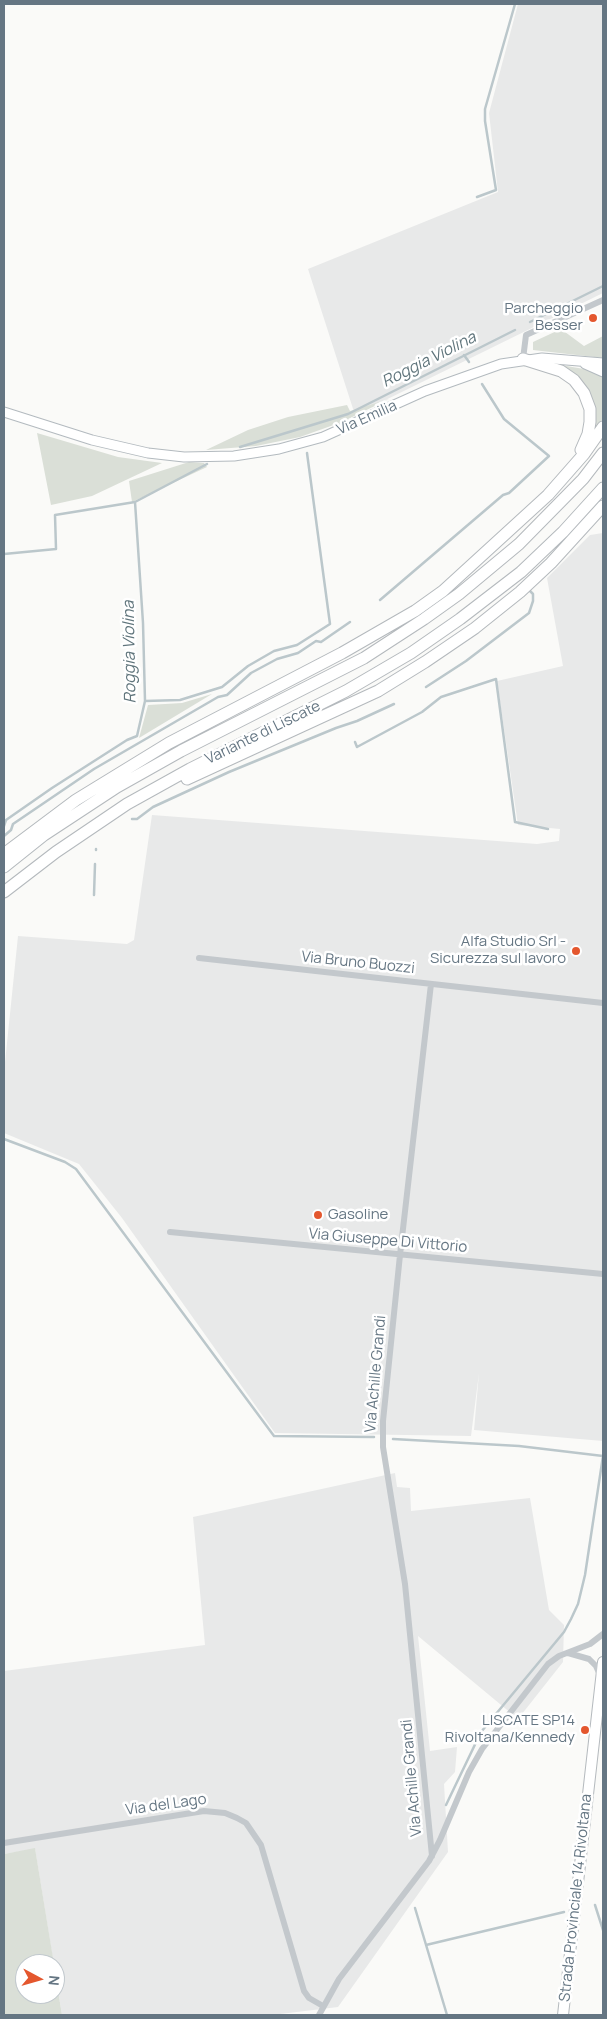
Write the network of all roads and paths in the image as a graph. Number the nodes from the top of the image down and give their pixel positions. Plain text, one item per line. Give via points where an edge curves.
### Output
1 (603, 300) edge
2 (523, 359) junction
3 (576, 360) junction
4 (603, 363) edge
5 (603, 372) edge
6 (4, 412) edge
7 (603, 428) edge
8 (603, 453) edge
9 (603, 488) edge
10 (536, 506) junction
11 (603, 506) edge
12 (4, 854) edge
13 (4, 867) edge
14 (4, 893) edge
15 (199, 958) dead end
16 (431, 984) junction
17 (603, 1003) edge
18 (170, 1232) dead end
19 (400, 1255) junction
20 (603, 1274) edge
21 (603, 1634) edge
22 (564, 1654) junction
23 (603, 1662) edge
24 (601, 1679) junction
25 (4, 1843) edge
26 (432, 1856) junction
27 (323, 2006) junction
28 (319, 2015) edge
29 (563, 2015) edge

1 - 2 street via 526,335
2 - 3 main road, Via Emilia
2 - 6 main road, Via Emilia via 487,368 425,391 306,443 257,453 166,456 126,449
2 - 10 highway via 550,366 570,377 584,393 590,415 582,449
3 - 4 main road, Via Emilia
3 - 5 main road, Via Emilia
7 - 10 highway via 584,454
8 - 13 highway, Variante di Liscate via 548,516 448,602 375,652 129,780 51,830
9 - 14 highway, Variante di Liscate via 521,572 460,619 386,669 127,804 63,846
10 - 12 highway via 443,591 415,612 169,743 76,800
11 - 14 highway via 520,592 406,674 146,800
15 - 16 street, Via Bruno Buozzi
16 - 17 street, Via Bruno Buozzi
16 - 19 street, Via Achille Grandi
18 - 19 street, Via Giuseppe Di Vittorio
19 - 20 street, Via Giuseppe Di Vittorio
19 - 26 street, Via Achille Grandi via 382,1447 406,1584
21 - 22 street via 590,1644
22 - 24 street via 589,1659
22 - 26 street via 540,1672 480,1752
23 - 24 main road, Strada Provinciale 14 Rivoltana
24 - 29 main road, Strada Provinciale 14 Rivoltana
25 - 27 street, Via del Lago via 204,1811 237,1818 246,1823 261,1845 304,1991
26 - 27 street via 339,1978
27 - 28 street

